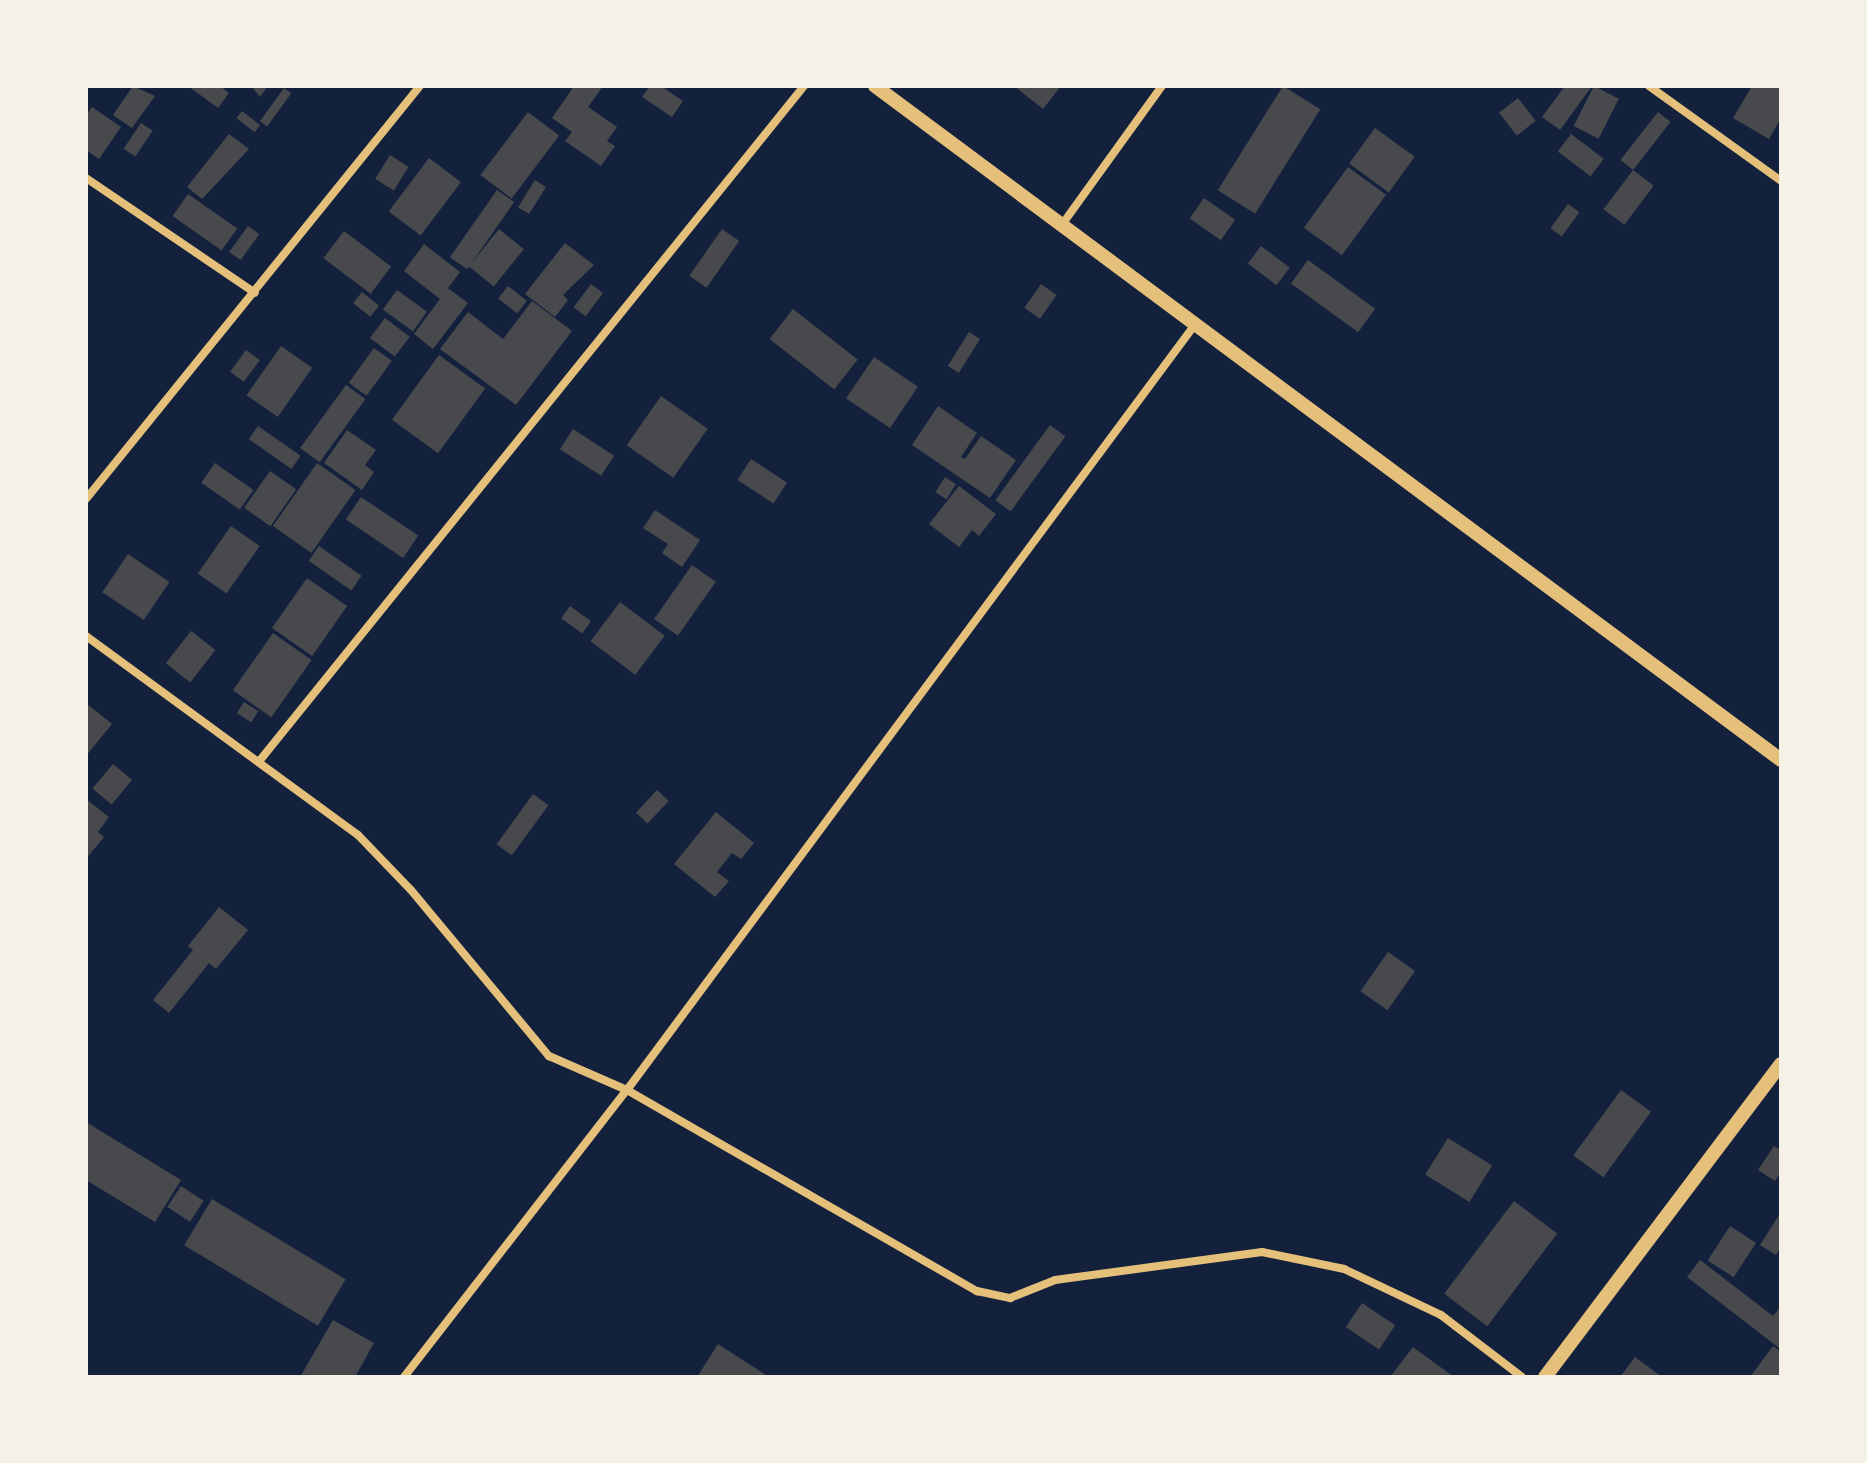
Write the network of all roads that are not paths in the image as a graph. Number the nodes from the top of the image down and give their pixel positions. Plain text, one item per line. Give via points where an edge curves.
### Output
1 (420, 86) edge
2 (804, 86) edge
3 (875, 86) edge
4 (1162, 86) edge
5 (1649, 86) edge
6 (86, 178) edge
7 (1781, 181) edge
8 (1060, 226) junction
9 (255, 293) junction
10 (1193, 327) junction
11 (86, 499) edge
12 (86, 636) edge
13 (261, 759) junction
14 (1781, 760) edge
15 (1781, 1064) edge
16 (627, 1090) junction
17 (404, 1377) edge
18 (1522, 1377) edge
19 (1545, 1377) edge

1 - 9 street
2 - 13 street
3 - 8 street
4 - 8 street
5 - 7 street
6 - 9 street
8 - 10 street
9 - 11 street
10 - 14 street
10 - 16 street
12 - 13 street
13 - 16 street via 358,835 411,890 549,1056
15 - 19 street
16 - 17 street
16 - 18 street via 977,1291 1010,1298 1055,1280 1262,1252 1344,1269 1441,1315

